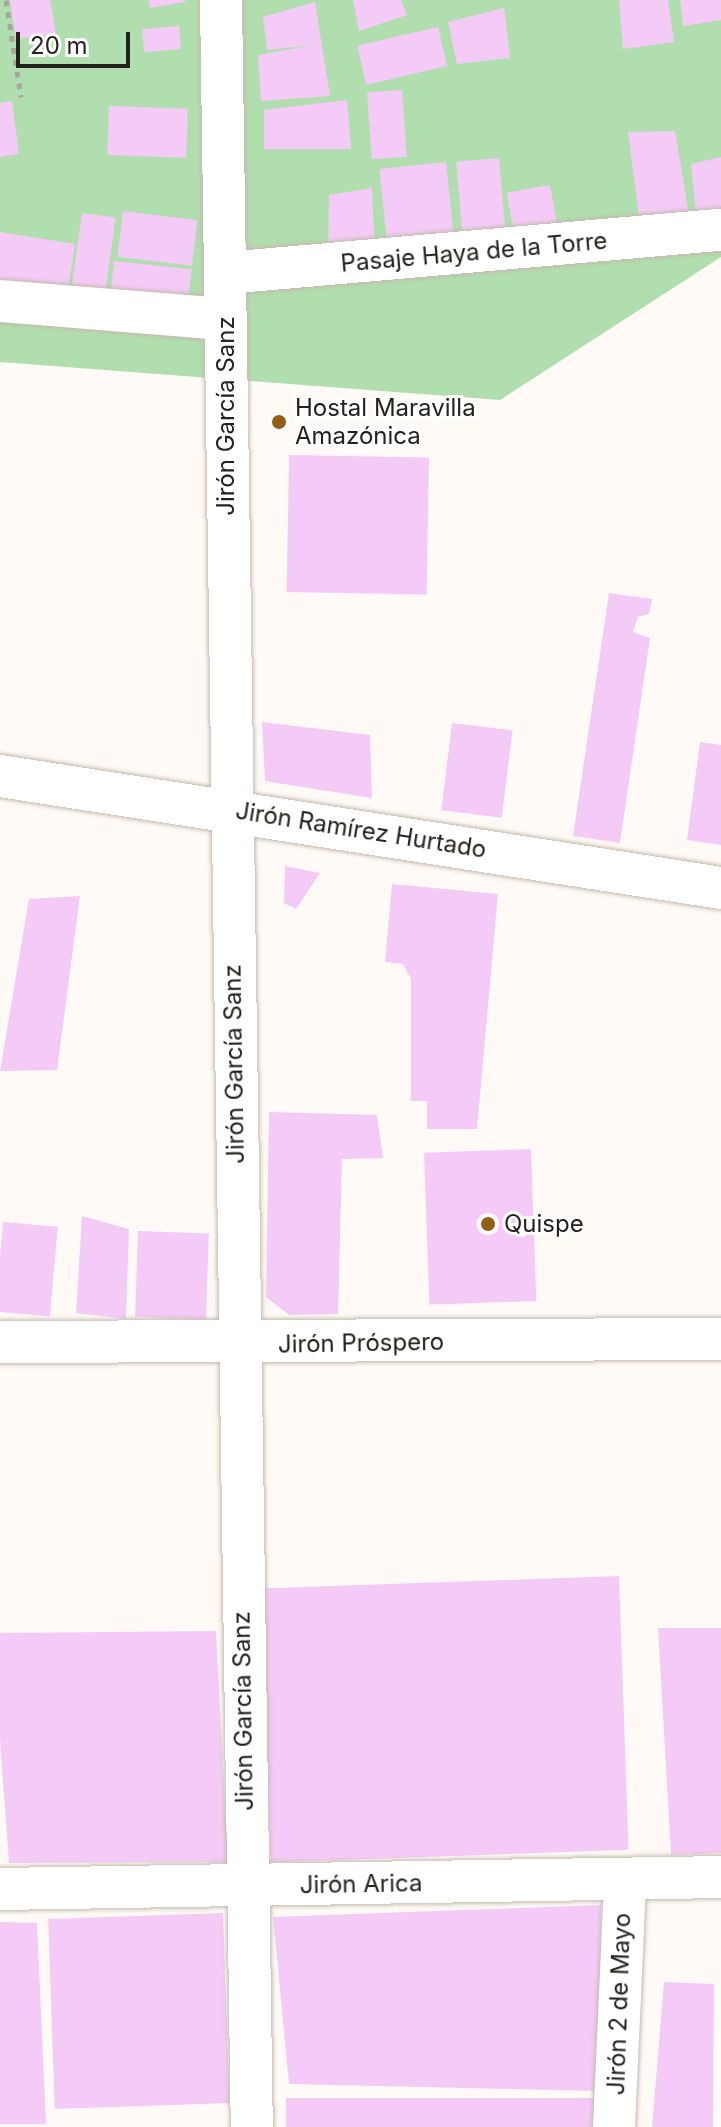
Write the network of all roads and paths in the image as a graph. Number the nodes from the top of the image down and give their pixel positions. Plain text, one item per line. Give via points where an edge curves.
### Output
1 (6, 0) edge
2 (221, 0) edge
3 (21, 97) dead end
4 (721, 230) edge
5 (226, 273) junction
6 (0, 301) edge
7 (224, 319) junction
8 (0, 776) edge
9 (230, 809) junction
10 (721, 888) edge
11 (721, 1339) edge
12 (0, 1342) edge
13 (238, 1344) junction
14 (721, 1877) edge
15 (625, 1882) junction
16 (245, 1886) junction
17 (0, 1889) edge
18 (252, 2127) edge
19 (614, 2127) edge

1 - 3 path
2 - 5 street, Jirón García Sanz
4 - 5 street, Pasaje Haya de la Torre
5 - 7 street, Jirón García Sanz
6 - 7 street
7 - 9 street, Jirón García Sanz
8 - 9 street, Jirón Ramírez Hurtado
9 - 10 street, Jirón Ramírez Hurtado
9 - 13 street, Jirón García Sanz
11 - 13 street, Jirón Próspero
12 - 13 street, Jirón Próspero
13 - 16 street, Jirón García Sanz
14 - 15 street, Jirón Arica
15 - 16 street, Jirón Arica
15 - 19 street, Jirón 2 de Mayo
16 - 17 street, Jirón Arica
16 - 18 street, Jirón García Sanz

